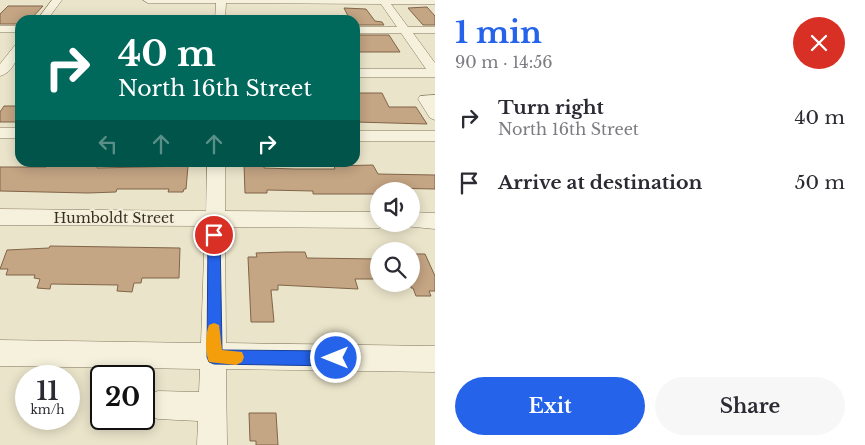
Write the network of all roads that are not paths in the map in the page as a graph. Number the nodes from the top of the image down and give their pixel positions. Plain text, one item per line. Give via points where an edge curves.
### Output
1 (58, 0) edge
2 (148, 0) edge
3 (221, 0) edge
4 (384, 1) edge
5 (435, 1) edge
6 (46, 15) edge
7 (220, 15) edge
8 (0, 29) edge
9 (15, 29) edge
10 (360, 30) edge
11 (405, 30) junction
12 (435, 30) edge
13 (15, 53) edge
14 (15, 70) edge
15 (1, 71) edge
16 (360, 72) edge
17 (435, 72) edge
18 (435, 100) edge
19 (435, 115) edge
20 (0, 133) edge
21 (15, 133) edge
22 (360, 136) edge
23 (435, 136) edge
24 (216, 167) edge
25 (0, 217) edge
26 (214, 219) junction
27 (370, 220) edge
28 (420, 220) edge
29 (435, 220) edge
30 (0, 353) edge
31 (214, 357) junction
32 (435, 359) edge
33 (158, 405) dead end
34 (213, 408) junction
35 (212, 445) edge

1 - 6 street
2 - 3 street
3 - 4 street
3 - 7 street
4 - 5 street
4 - 11 street
8 - 9 street
10 - 11 street
11 - 12 street
11 - 17 street
13 - 15 street
14 - 15 street
16 - 17 street
18 - 19 street via 425,99
20 - 21 street
22 - 23 street
24 - 26 street
25 - 26 street, Humboldt Street
26 - 27 street, Humboldt Street
26 - 31 street
28 - 29 street
30 - 31 street
31 - 32 street
31 - 34 street
33 - 34 street
34 - 35 street

